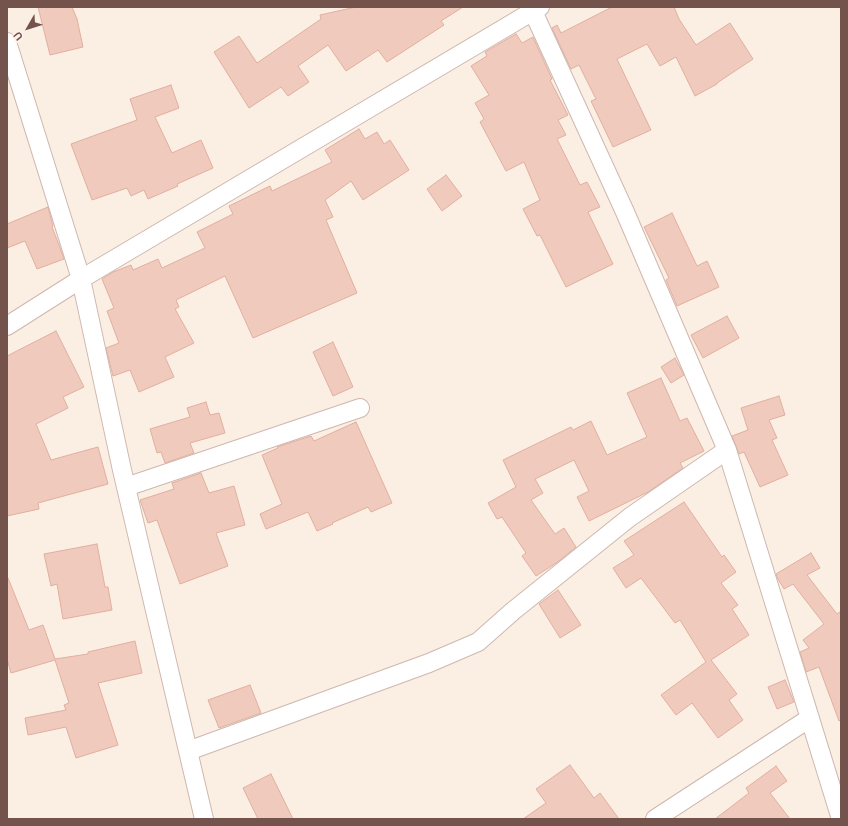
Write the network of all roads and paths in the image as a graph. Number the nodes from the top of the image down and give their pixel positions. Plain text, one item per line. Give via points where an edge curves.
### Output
1 (534, 8) edge
2 (7, 42) edge
3 (81, 279) junction
4 (7, 326) edge
5 (360, 408) dead end
6 (727, 450) junction
7 (126, 487) junction
8 (810, 718) junction
9 (188, 751) junction
10 (204, 819) edge
11 (655, 819) edge
12 (841, 819) edge

1 - 3 street
1 - 6 street
2 - 3 street
3 - 4 street
3 - 7 street
5 - 7 street
6 - 8 street
6 - 9 street via 630,517 478,642 429,663
7 - 9 street
8 - 11 street
8 - 12 street
9 - 10 street

